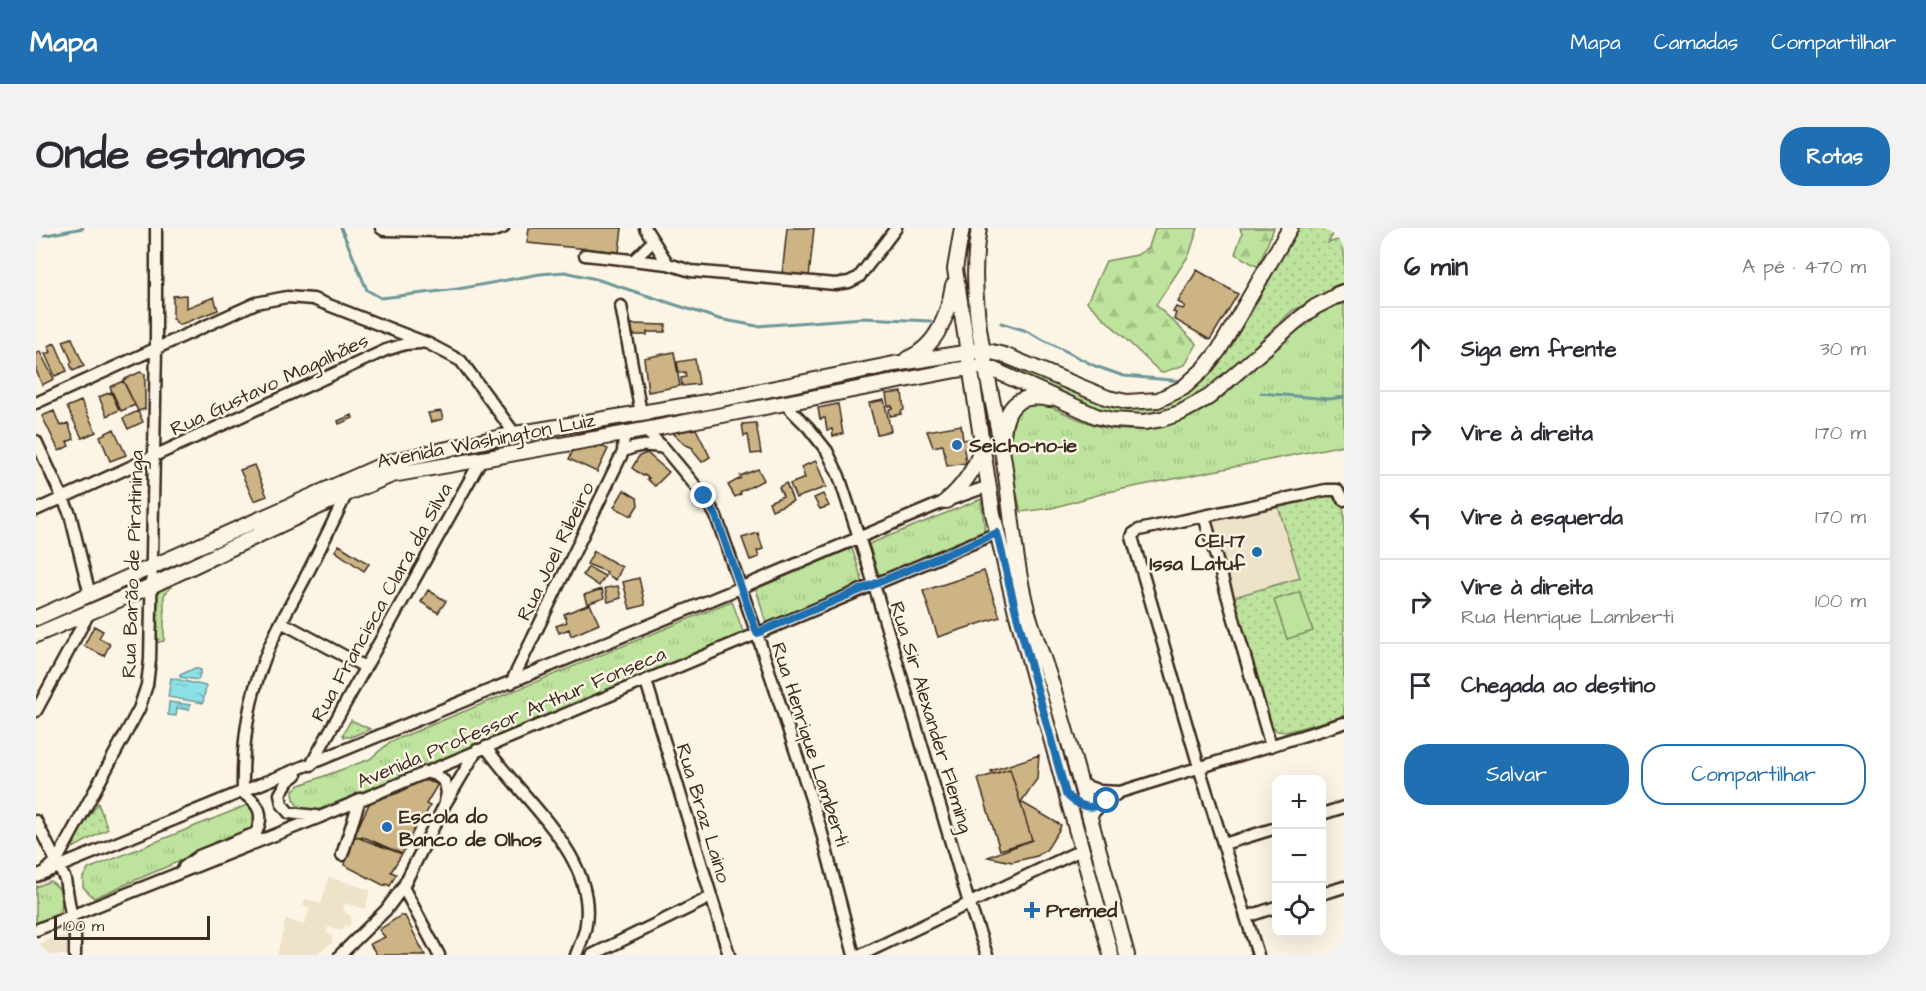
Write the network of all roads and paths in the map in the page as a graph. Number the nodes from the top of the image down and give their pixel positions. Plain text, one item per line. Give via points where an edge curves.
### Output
1 (381, 228) edge
2 (502, 228) edge
3 (645, 228) edge
4 (896, 228) edge
5 (962, 228) edge
6 (979, 228) edge
7 (1290, 228) edge
8 (156, 230) edge
9 (653, 241) junction
10 (585, 255) dead end
11 (634, 260) junction
12 (668, 264) junction
13 (955, 269) junction
14 (1342, 294) edge
15 (621, 306) dead end
16 (386, 326) junction
17 (429, 344) junction
18 (156, 348) junction
19 (386, 350) junction
20 (983, 350) junction
21 (969, 353) junction
22 (894, 364) junction
23 (986, 366) junction
24 (970, 368) junction
25 (783, 402) junction
26 (1065, 402) junction
27 (36, 403) edge
28 (641, 413) junction
29 (645, 430) junction
30 (624, 433) junction
31 (515, 434) junction
32 (36, 441) edge
33 (983, 445) junction
34 (1002, 446) junction
35 (664, 448) junction
36 (623, 452) junction
37 (154, 456) junction
38 (482, 458) junction
39 (989, 486) junction
40 (347, 493) junction
41 (1008, 496) junction
42 (62, 498) junction
43 (1344, 500) edge
44 (946, 501) junction
45 (36, 510) edge
46 (1204, 516) junction
47 (1011, 517) junction
48 (997, 533) junction
49 (859, 537) junction
50 (151, 567) junction
51 (873, 584) junction
52 (151, 586) junction
53 (740, 588) junction
54 (90, 595) junction
55 (89, 613) junction
56 (36, 618) edge
57 (281, 622) junction
58 (757, 633) junction
59 (36, 635) edge
60 (365, 667) junction
61 (646, 681) junction
62 (511, 682) junction
63 (36, 711) edge
64 (1344, 723) edge
65 (1271, 746) junction
66 (482, 749) junction
67 (311, 764) junction
68 (1199, 767) junction
69 (423, 772) junction
70 (1081, 784) junction
71 (243, 792) junction
72 (1120, 792) junction
73 (1066, 794) junction
74 (360, 799) junction
75 (444, 806) junction
76 (1344, 807) edge
77 (1088, 812) junction
78 (1326, 813) edge
79 (320, 817) junction
80 (36, 821) edge
81 (1273, 829) edge
82 (1224, 844) junction
83 (1081, 850) junction
84 (342, 855) dead end
85 (72, 863) junction
86 (59, 864) junction
87 (40, 875) edge
88 (169, 878) junction
89 (65, 879) junction
90 (403, 887) junction
91 (1344, 888) edge
92 (1326, 893) edge
93 (711, 897) junction
94 (69, 898) junction
95 (969, 903) junction
96 (93, 908) junction
97 (1272, 908) edge
98 (70, 915) junction
99 (1246, 916) junction
100 (41, 928) edge
101 (75, 937) junction
102 (75, 955) edge
103 (340, 955) edge
104 (439, 955) edge
105 (576, 955) edge
106 (592, 955) edge
107 (729, 955) edge
108 (854, 955) edge
109 (861, 955) edge
110 (987, 955) edge
111 (1111, 955) edge
112 (1127, 955) edge
113 (1258, 955) edge

1 - 2 street via 491,232
3 - 9 street
4 - 12 street via 858,277 849,282 691,271
5 - 13 main road
6 - 20 main road via 974,277
7 - 20 main road via 1219,350 1198,375 1158,400 1127,402 1108,398
8 - 18 street, Rua Barão de Piratininga
9 - 11 street
9 - 12 street
10 - 11 street
11 - 12 street
13 - 21 main road
13 - 22 main road via 950,308 939,331 913,356
14 - 26 main road via 1315,307 1209,397 1180,413 1129,422 1096,416
15 - 28 street
16 - 17 street
16 - 18 street via 313,299 287,297 256,303
16 - 19 street, Rua Gustavo Magalhães via 394,335
17 - 19 street, Rua Gustavo Magalhães via 405,344
17 - 31 street via 460,361
18 - 27 street
18 - 37 street, Rua Barão de Piratininga
19 - 37 street, Rua Gustavo Magalhães
20 - 21 main road, Avenida Washington Luiz
20 - 23 main road
21 - 22 main road, Avenida Washington Luiz
21 - 24 main road
22 - 28 main road, Avenida Washington Luiz
23 - 24 main road, Avenida Washington Luiz
23 - 26 main road
23 - 34 main road
24 - 25 main road, Avenida Washington Luiz
24 - 33 main road
25 - 29 main road, Avenida Washington Luiz
25 - 49 street, Rua Sir Alexander Fleming via 826,451 839,476
26 - 34 main road via 1042,397 1017,402 1005,418
28 - 31 main road, Avenida Washington Luiz
29 - 30 main road, Avenida Washington Luiz
29 - 35 street, Rua Henrique Lamberti
30 - 36 street, Rua Joel Ribeiro
30 - 38 main road, Avenida Washington Luiz
31 - 50 main road, Avenida Washington Luiz via 389,462
32 - 42 street
33 - 39 main road
33 - 44 main road via 973,470
34 - 41 main road
35 - 36 street via 633,446
35 - 53 street, Rua Henrique Lamberti via 716,516
36 - 62 street, Rua Joel Ribeiro
37 - 42 street, Rua Gustavo Magalhães
37 - 50 street, Rua Barão de Piratininga
38 - 40 main road, Avenida Washington Luiz via 392,475
38 - 60 street, Rua Francisca Clara da Silva
39 - 41 main road
39 - 44 street, Avenida Professor Arthur Fonseca
39 - 48 main road
40 - 52 main road, Avenida Washington Luiz
40 - 57 street
41 - 47 main road
42 - 45 street, Rua Gustavo Magalhães
42 - 54 street via 70,514
43 - 46 street via 1332,489
44 - 49 street, Avenida Professor Arthur Fonseca
46 - 65 street
46 - 68 street via 1139,530 1132,537
47 - 48 main road
47 - 70 main road via 1027,609
48 - 51 street, Avenida Professor Arthur Fonseca
48 - 73 main road
49 - 51 street, Rua Sir Alexander Fleming
49 - 53 street, Avenida Professor Arthur Fonseca
50 - 52 street, Rua Barão de Piratininga
50 - 54 main road, Avenida Washington Luiz
51 - 58 street, Avenida Professor Arthur Fonseca
51 - 95 street, Rua Sir Alexander Fleming
52 - 55 main road, Avenida Washington Luiz
52 - 86 street, Rua Barão de Piratininga via 150,660 139,709
53 - 58 street, Rua Henrique Lamberti
53 - 62 street, Avenida Professor Arthur Fonseca
54 - 56 main road, Avenida Washington Luiz
55 - 59 main road, Avenida Washington Luiz
55 - 63 street
57 - 60 street
57 - 71 street via 254,693 242,762
58 - 61 street, Avenida Professor Arthur Fonseca
58 - 108 street, Rua Henrique Lamberti via 820,826
60 - 67 street, Rua Francisca Clara da Silva
61 - 66 street, Avenida Professor Arthur Fonseca
61 - 93 street, Rua Braz Laino
62 - 67 street, Avenida Professor Arthur Fonseca
64 - 65 street
65 - 68 street
66 - 69 street, Avenida Professor Arthur Fonseca
66 - 75 street
66 - 105 street via 571,853 582,878 586,924
67 - 71 street, Avenida Professor Arthur Fonseca
67 - 79 street via 288,781 280,794 289,813
68 - 72 street
68 - 82 street
69 - 74 street, Avenida Professor Arthur Fonseca
69 - 75 street via 445,782
70 - 72 street via 1100,791
70 - 77 main road
71 - 85 street, Avenida Professor Arthur Fonseca
71 - 88 street via 260,811 261,823 256,833 199,856
72 - 77 street
73 - 77 main road
73 - 83 main road
74 - 79 street, Avenida Professor Arthur Fonseca
74 - 84 street
75 - 90 street
76 - 78 street
77 - 112 main road
79 - 88 street, Avenida Professor Arthur Fonseca
80 - 86 street
81 - 82 street
82 - 99 street
83 - 95 street
83 - 111 main road
85 - 86 street, Avenida Professor Arthur Fonseca
85 - 89 street
86 - 87 street, Avenida Professor Arthur Fonseca
86 - 89 street
88 - 96 street, Avenida Professor Arthur Fonseca
89 - 94 street
90 - 103 street via 386,910
90 - 104 street
91 - 92 street
93 - 106 street
93 - 107 street, Rua Braz Laino
94 - 96 street
94 - 98 street
95 - 109 street
95 - 110 street, Rua Sir Alexander Fleming
96 - 98 street, Avenida Professor Arthur Fonseca
97 - 99 street
98 - 100 street, Avenida Professor Arthur Fonseca
98 - 101 street
99 - 113 street
100 - 101 street via 64,926
101 - 102 street

